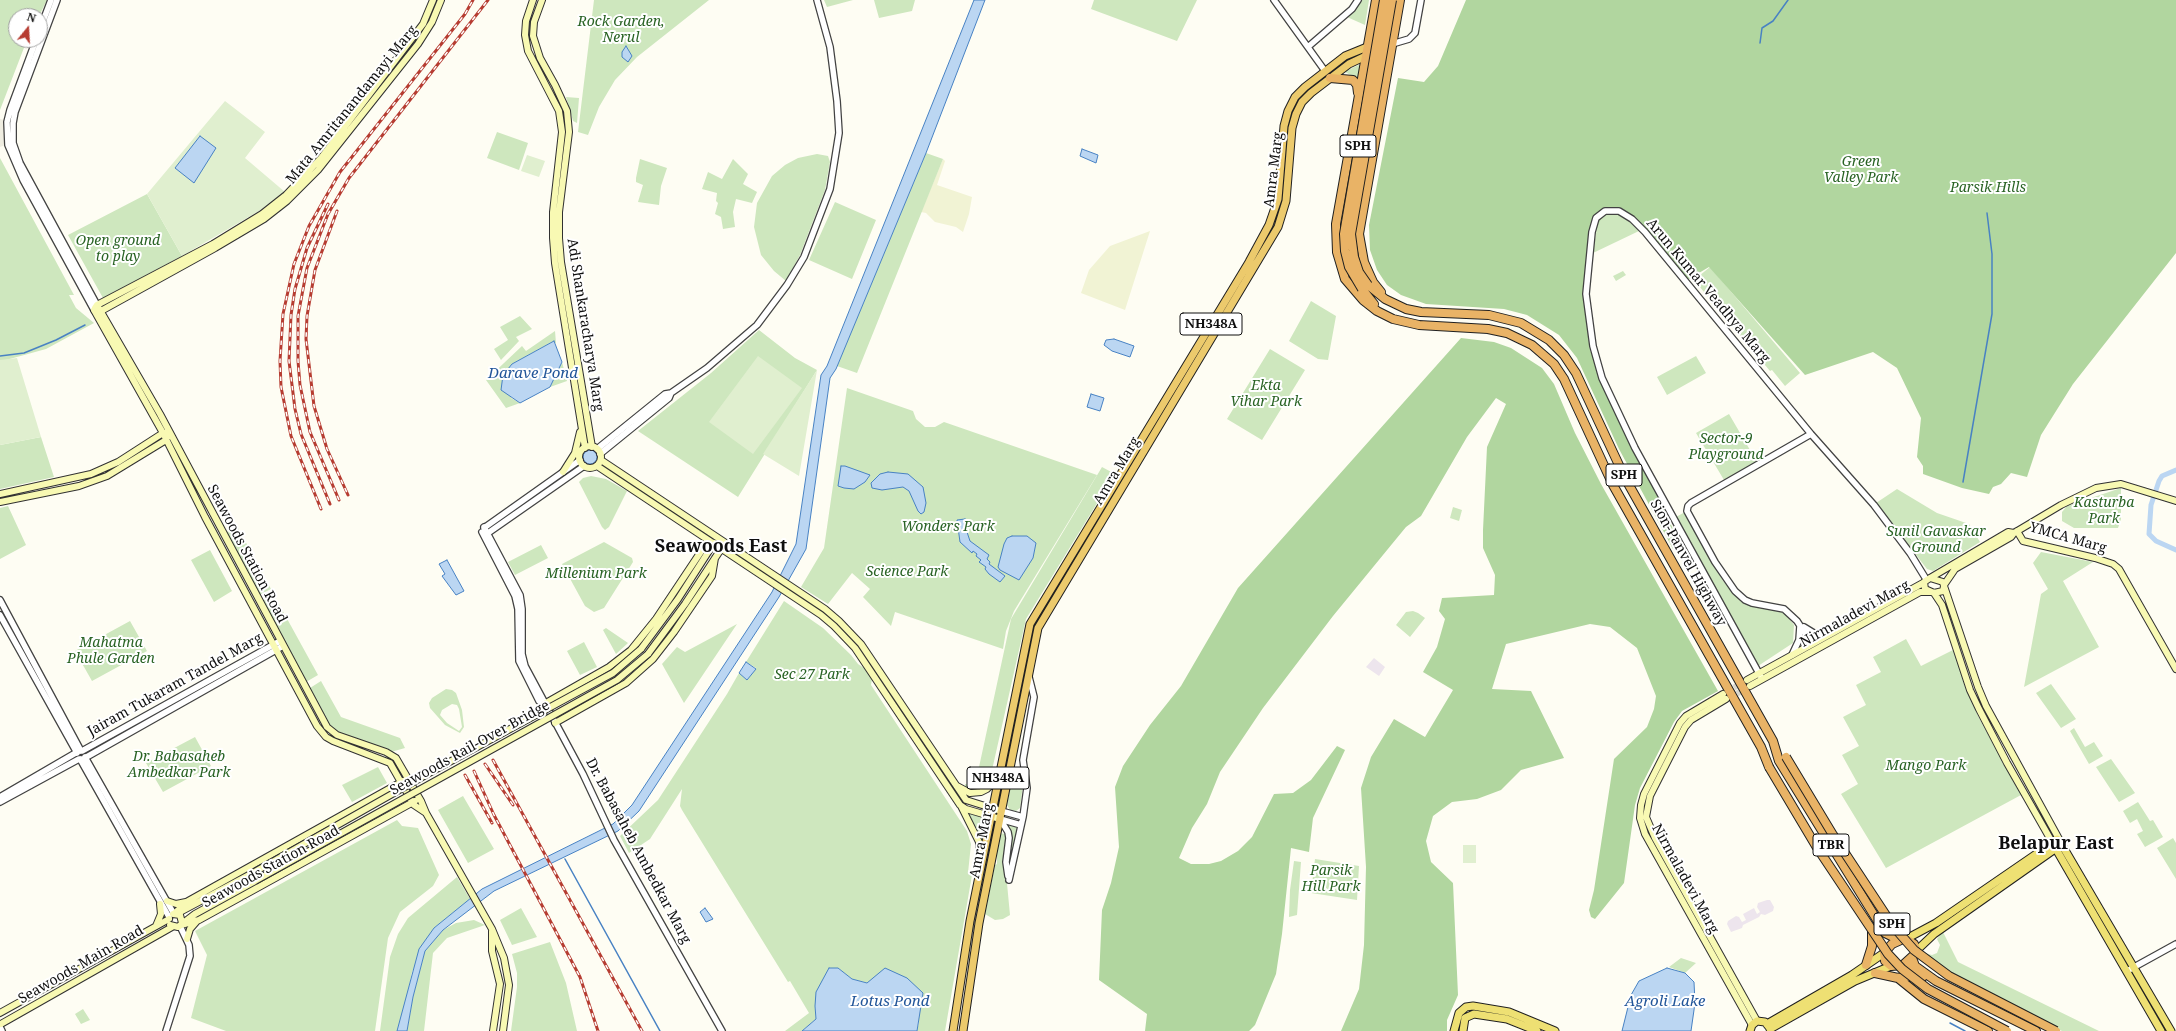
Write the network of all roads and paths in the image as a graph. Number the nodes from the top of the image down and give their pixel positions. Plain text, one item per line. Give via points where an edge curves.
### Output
1 (57, 0) edge
2 (433, 0) edge
3 (440, 0) edge
4 (533, 0) edge
5 (542, 0) edge
6 (817, 0) edge
7 (1274, 0) edge
8 (1358, 0) edge
9 (1376, 0) edge
10 (1384, 0) edge
11 (1392, 0) edge
12 (1400, 0) edge
13 (1422, 0) edge
14 (1371, 29) junction
15 (1402, 42) junction
16 (1392, 44) junction
17 (1368, 45) junction
18 (1309, 46) junction
19 (33, 48) edge
20 (1391, 54) junction
21 (1345, 56) junction
22 (1366, 56) junction
23 (1325, 71) junction
24 (1330, 78) junction
25 (556, 86) junction
26 (549, 89) junction
27 (1359, 98) junction
28 (562, 132) junction
29 (569, 132) junction
30 (25, 178) junction
31 (285, 199) junction
32 (1365, 287) junction
33 (95, 307) junction
34 (1406, 309) junction
35 (101, 311) junction
36 (1402, 321) junction
37 (581, 427) junction
38 (163, 433) junction
39 (170, 433) junction
40 (1811, 434) junction
41 (166, 440) junction
42 (585, 448) junction
43 (598, 452) junction
44 (580, 460) junction
45 (584, 466) junction
46 (597, 466) junction
47 (563, 472) junction
48 (0, 494) edge
49 (2176, 501) edge
50 (0, 502) edge
51 (485, 531) junction
52 (2015, 532) junction
53 (718, 538) junction
54 (725, 543) junction
55 (714, 544) junction
56 (722, 549) junction
57 (715, 558) junction
58 (1927, 580) junction
59 (1944, 586) junction
60 (1932, 592) junction
61 (0, 600) edge
62 (0, 615) edge
63 (1800, 625) junction
64 (1826, 636) junction
65 (282, 643) junction
66 (1812, 644) junction
67 (275, 647) junction
68 (1792, 655) junction
69 (1028, 669) junction
70 (2176, 669) edge
71 (1760, 676) junction
72 (1749, 683) tunnel mouth
73 (1725, 697) tunnel mouth
74 (544, 704) junction
75 (555, 723) junction
76 (1773, 741) junction
77 (1762, 747) junction
78 (81, 755) junction
79 (408, 778) junction
80 (998, 778) junction
81 (401, 782) junction
82 (955, 786) junction
83 (0, 797) edge
84 (420, 798) junction
85 (0, 802) edge
86 (412, 802) junction
87 (960, 806) junction
88 (992, 809) junction
89 (1001, 811) junction
90 (426, 813) junction
91 (991, 816) junction
92 (1022, 817) junction
93 (1000, 819) junction
94 (1021, 824) junction
95 (2056, 845) junction
96 (981, 866) junction
97 (167, 901) junction
98 (188, 901) junction
99 (160, 904) junction
100 (173, 915) junction
101 (1870, 919) junction
102 (199, 920) junction
103 (181, 925) junction
104 (155, 927) junction
105 (172, 927) junction
106 (1929, 927) junction
107 (492, 929) junction
108 (1934, 934) junction
109 (187, 939) junction
110 (1902, 940) junction
111 (2176, 944) edge
112 (1883, 953) junction
113 (1914, 955) junction
114 (1905, 964) junction
115 (1866, 965) junction
116 (1888, 967) junction
117 (2134, 967) junction
118 (2127, 971) junction
119 (1875, 973) junction
120 (1918, 975) junction
121 (1898, 978) junction
122 (0, 1015) edge
123 (0, 1025) edge
124 (1753, 1026) edge
125 (1769, 1028) edge
126 (2, 1031) edge
127 (166, 1031) edge
128 (493, 1031) edge
129 (503, 1031) edge
130 (722, 1031) edge
131 (953, 1031) edge
132 (963, 1031) edge
133 (1454, 1031) edge
134 (1463, 1031) edge
135 (1537, 1031) edge
136 (1555, 1031) edge
137 (1988, 1031) edge
138 (2008, 1031) edge
139 (2024, 1031) edge
140 (2036, 1031) edge
141 (2056, 1031) edge
142 (2161, 1031) edge
143 (2170, 1031) edge

1 - 30 street via 13,123 12,134 16,154
2 - 31 main road, Mata Amritanandamayi Marg via 423,24 335,140
3 - 31 main road, Mata Amritanandamayi Marg via 432,22 418,44 318,170
4 - 26 main road, Adi Shankaracharya Marg via 526,21 525,35 528,50
5 - 25 main road, Adi Shankaracharya Marg via 534,22 533,36 540,58
6 - 43 street via 830,47 839,133 830,189 804,257 757,326 729,351 671,393 669,398
7 - 18 street
8 - 18 street via 1352,9
9 - 14 highway
10 - 32 highway, SPH, bridge via 1344,234 1349,267
11 - 32 highway, SPH, bridge via 1351,234 1352,250
12 - 16 highway
13 - 15 street via 1415,33
14 - 17 highway
14 - 21 highway via 1362,43
15 - 16 street
15 - 20 street
16 - 17 highway, Amra Marg / NH348A
16 - 20 highway
17 - 21 highway, Amra Marg / NH348A
17 - 22 highway
18 - 23 street
19 - 30 street via 7,122 11,155
20 - 22 highway, Amra Marg / NH348A
20 - 34 highway via 1359,241 1364,262 1373,282 1387,297
21 - 23 highway, Amra Marg / NH348A
22 - 24 highway, Amra Marg / NH348A via 1349,64
22 - 27 highway
23 - 80 highway, Amra Marg / NH348A via 1295,97 1288,111 1284,126 1278,200 1266,231 1030,624
24 - 27 highway via 1353,80 1357,85
24 - 69 highway, Amra Marg / NH348A via 1311,92 1296,114 1292,128 1286,201 1278,227 1042,619
25 - 26 main road
25 - 29 main road, Adi Shankaracharya Marg via 566,111
26 - 28 main road, Adi Shankaracharya Marg via 560,112
27 - 36 highway via 1336,224 1337,252 1345,279 1356,294 1377,311
28 - 29 main road
28 - 37 main road, Adi Shankaracharya Marg via 552,212 553,238
29 - 43 main road, Adi Shankaracharya Marg via 559,212 561,262
30 - 33 street
31 - 33 main road, Mata Amritanandamayi Marg via 213,244
31 - 35 main road, Mata Amritanandamayi Marg via 264,219
32 - 34 highway, SPH
32 - 36 highway, SPH via 1380,308
33 - 35 main road, Seawoods Station Road
33 - 38 main road, Seawoods Station Road
34 - 76 highway, Sion-Panvel Highway / SPH via 1489,315 1510,320 1540,333 1564,355 1576,373 1625,478
35 - 39 main road, Seawoods Station Road
36 - 77 highway, Sion-Panvel Highway / SPH via 1419,325 1507,332 1532,345 1554,364 1564,379 1614,485
37 - 42 main road, Adi Shankaracharya Marg
37 - 47 main road via 575,453
38 - 39 main road
38 - 41 main road, Seawoods Station Road
38 - 48 main road via 104,469 77,479
39 - 41 main road
39 - 65 main road, Seawoods Station Road
40 - 58 street, Arun Kumar Veadhya Marg via 1874,505 1910,552
40 - 63 street via 1691,503 1687,511 1715,562 1740,595 1752,603 1784,609
40 - 71 street, Arun Kumar Veadhya Marg via 1645,232 1619,211 1605,211 1596,218 1592,232 1586,294 1593,346 1602,378 1635,448
41 - 50 main road via 107,476 79,486
41 - 67 main road, Seawoods Station Road
42 - 43 main road
42 - 44 main road via 580,453
43 - 46 main road
43 - 53 main road
44 - 45 main road
44 - 47 street
45 - 46 main road
45 - 51 street
46 - 55 main road
47 - 51 street
49 - 52 main road via 2121,484 2096,488
51 - 74 street, Dr. Babasaheb Ambedkar Marg via 513,591 518,609 519,661 539,700
52 - 58 main road, Nirmaladevi Marg via 2008,532
52 - 59 main road via 2011,537 1955,569
52 - 70 main road, YMCA Marg via 2023,541 2095,558 2119,568
53 - 54 main road
53 - 55 main road, Seawoods Rail-Over Bridge
54 - 56 main road, Seawoods Rail-Over Bridge
54 - 82 main road via 825,610 861,644
55 - 56 main road
55 - 74 main road via 704,547 656,619 631,650 609,667
55 - 100 main road, Seawoods Rail-Over Bridge, bridge via 678,600 641,649 613,673
56 - 57 main road, Seawoods Rail-Over Bridge
56 - 87 main road via 821,615 855,648
57 - 75 main road via 712,576 653,659 626,683
57 - 103 main road, Seawoods Rail-Over Bridge, bridge via 648,654 617,680 255,881
58 - 59 main road via 1938,579
58 - 60 main road via 1924,587
58 - 64 main road, Nirmaladevi Marg
59 - 60 main road via 1942,592
59 - 95 main road via 1986,706
60 - 71 main road, Nirmaladevi Marg via 1920,592
60 - 95 main road via 1940,599 1979,709 2007,763
61 - 78 street
62 - 78 street
63 - 64 street via 1812,633
63 - 66 street
63 - 68 street via 1799,640
64 - 66 main road, Nirmaladevi Marg
65 - 67 street, Jairam Tukaram Tandel Marg
65 - 79 main road, Seawoods Station Road via 331,731 396,758
66 - 68 main road, Nirmaladevi Marg
67 - 78 street, Jairam Tukaram Tandel Marg
67 - 81 main road, Seawoods Station Road via 326,737 386,760
68 - 71 main road, Nirmaladevi Marg
69 - 89 highway, Amra Marg / NH348A
69 - 92 street via 1034,697 1023,760 1027,788
71 - 72 main road, Nirmaladevi Marg
73 - 124 main road, Nirmaladevi Marg via 1685,721 1650,796 1646,817
74 - 75 street, Dr. Babasaheb Ambedkar Marg
75 - 130 street, Dr. Babasaheb Ambedkar Marg via 583,774 614,840
76 - 110 highway, TBR via 1780,761 1885,933
76 - 141 highway, SPH, bridge via 1786,757 1833,835 1889,919 1914,950 1949,976
77 - 101 highway, TBR
77 - 138 highway, SPH, bridge via 1769,767 1816,846 1891,958 1928,989
78 - 83 street, Jairam Tukaram Tandel Marg
78 - 85 street, Jairam Tukaram Tandel Marg
78 - 97 street
78 - 99 street
79 - 81 main road, Seawoods Station Road
79 - 84 main road, Seawoods Station Road
80 - 82 main road via 987,789 976,793
80 - 88 highway, Amra Marg / NH348A
81 - 86 main road, Seawoods Station Road
81 - 98 main road, Seawoods Station Road
82 - 88 main road via 969,802
84 - 86 main road, Seawoods Station Road
84 - 90 main road, Seawoods Station Road
86 - 90 main road, Seawoods Station Road
86 - 102 main road, Seawoods Station Road
87 - 91 main road
87 - 96 main road via 979,842
88 - 89 main road
88 - 91 highway, Amra Marg / NH348A
89 - 92 street
89 - 93 highway, Amra Marg / NH348A
90 - 107 main road
91 - 93 main road
91 - 96 highway, Amra Marg / NH348A
92 - 94 street
93 - 94 street
93 - 94 street via 1009,838 1006,862 1009,880
93 - 132 highway, Amra Marg / NH348A
95 - 106 main road
95 - 108 main road
95 - 117 main road
95 - 118 main road
96 - 131 highway, Amra Marg / NH348A
97 - 98 main road via 176,904
97 - 100 street
98 - 100 main road, Seawoods Station Road
99 - 100 street
99 - 104 main road via 160,918
100 - 103 main road via 182,917
100 - 104 main road, Seawoods Main Road
100 - 105 main road
101 - 112 highway, TBR
101 - 115 highway via 1872,942
102 - 103 main road, Seawoods Station Road
102 - 109 main road via 190,929
103 - 105 main road
103 - 109 street
104 - 122 main road, Seawoods Main Road
105 - 123 main road, Seawoods Main Road
106 - 108 main road
106 - 110 main road
107 - 128 main road via 492,951 500,984
107 - 129 main road via 508,973 509,985
108 - 113 main road
109 - 127 street via 190,960
110 - 112 highway
110 - 113 highway, TBR via 1912,942
111 - 117 street
112 - 115 main road
112 - 116 highway, TBR
113 - 114 highway
113 - 140 highway via 1915,966 1936,981
114 - 116 highway
114 - 120 highway
115 - 125 main road
116 - 119 main road
117 - 118 street
117 - 143 main road
118 - 142 main road
119 - 121 highway
119 - 125 main road via 1855,980
120 - 121 highway
120 - 139 highway via 1934,986
121 - 137 highway via 1924,999
122 - 123 main road
123 - 126 street
124 - 125 main road
133 - 136 main road via 1459,1013 1466,1007 1474,1006 1509,1012
134 - 135 main road via 1465,1018 1474,1014 1507,1019

